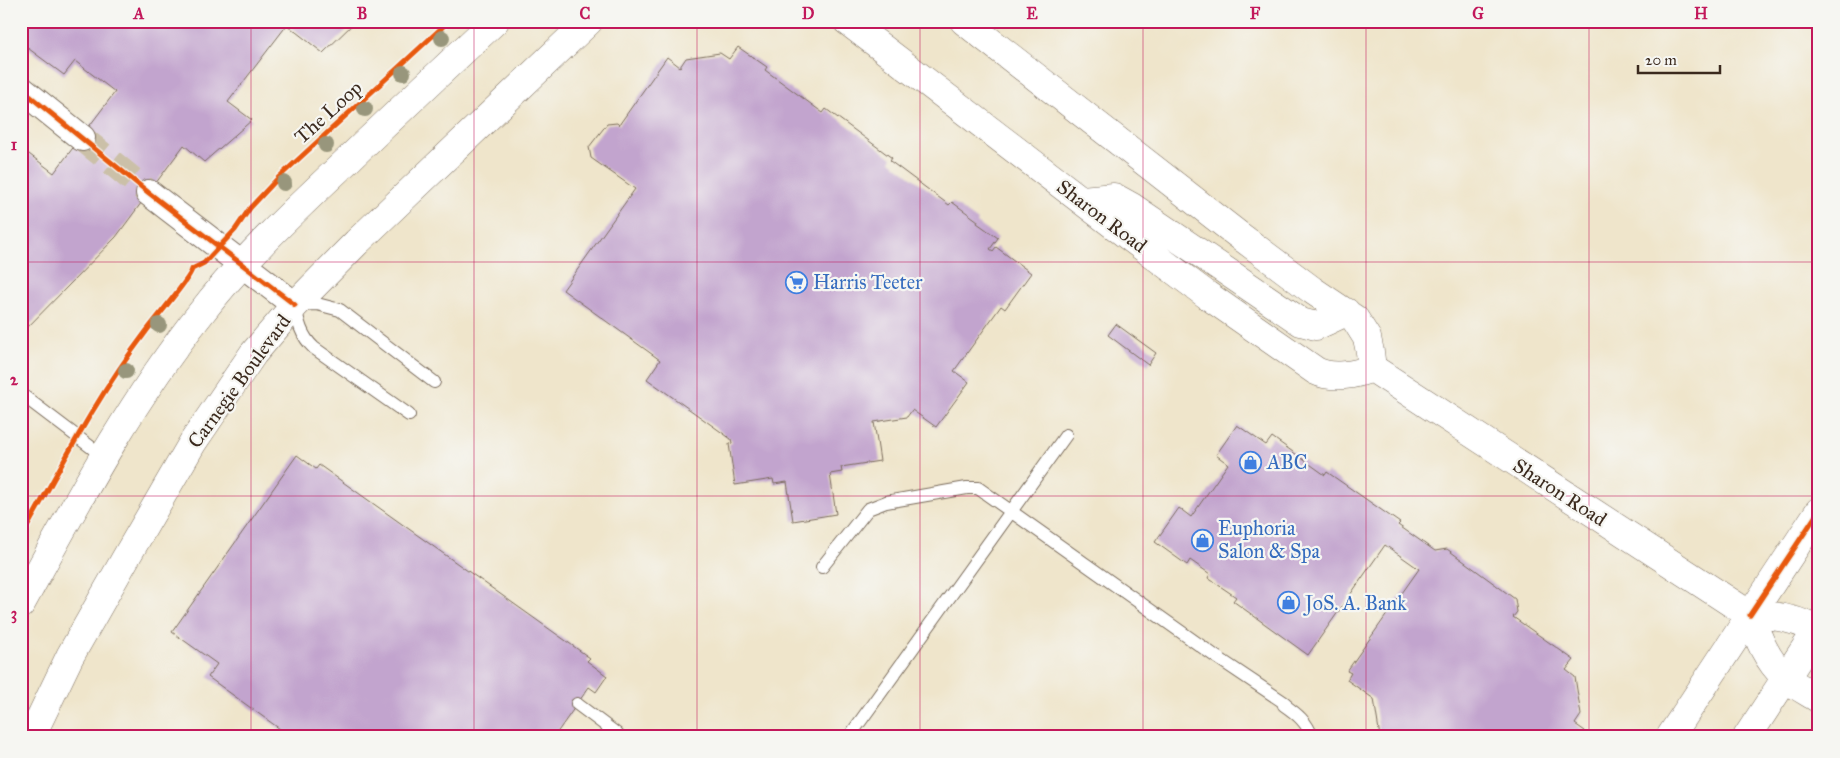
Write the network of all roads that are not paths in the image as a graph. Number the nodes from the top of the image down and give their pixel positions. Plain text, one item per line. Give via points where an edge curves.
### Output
1 (495, 21) edge
2 (589, 21) edge
3 (847, 21) edge
4 (964, 21) edge
5 (21, 89) edge
6 (82, 138) tunnel mouth
7 (149, 193) tunnel mouth
8 (1082, 200) junction
9 (243, 264) junction
10 (295, 305) junction
11 (1346, 312) junction
12 (1372, 368) junction
13 (434, 382) dead end
14 (21, 394) edge
15 (409, 415) dead end
16 (1066, 435) dead end
17 (104, 457) junction
18 (1011, 511) junction
19 (1819, 512) edge
20 (822, 567) dead end
21 (21, 604) edge
22 (1750, 615) junction
23 (1818, 629) edge
24 (1786, 678) junction
25 (1819, 699) edge
26 (577, 704) dead end
27 (617, 736) edge
28 (31, 737) edge
29 (849, 737) edge
30 (1312, 737) edge
31 (1670, 737) edge
32 (1747, 737) edge

1 - 9 main road via 300,205
2 - 10 main road, Carnegie Boulevard
3 - 8 main road, Sharon Road
4 - 11 main road via 1236,233
5 - 6 street
7 - 9 street
8 - 11 main road via 1114,197 1120,200 1301,322 1316,326
8 - 12 main road, Sharon Road via 1207,295 1316,371 1346,374
9 - 10 street
9 - 17 main road via 162,364
10 - 13 lane via 317,304 340,310
10 - 15 lane via 308,343
10 - 28 main road, Carnegie Boulevard via 253,354 193,442 70,656
11 - 12 main road via 1364,332
12 - 22 main road, Sharon Road
14 - 17 lane
16 - 18 lane
17 - 21 main road
18 - 20 lane via 973,487 881,503 863,514
18 - 29 lane
18 - 30 lane via 1285,703 1310,728
19 - 22 main road
22 - 23 main road via 1785,618
22 - 24 main road via 1764,649
22 - 31 main road
23 - 24 main road
24 - 25 main road
24 - 32 main road
26 - 27 lane

